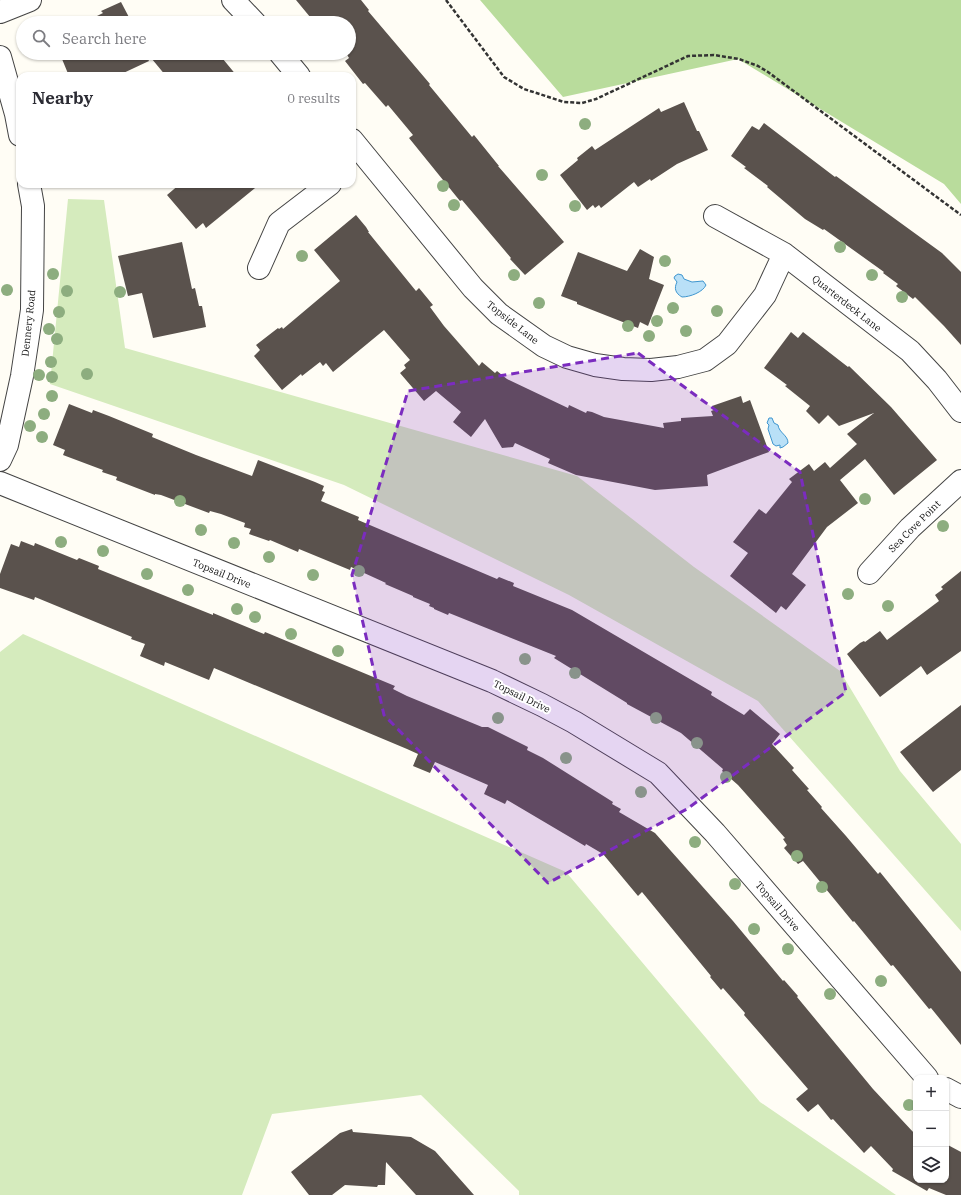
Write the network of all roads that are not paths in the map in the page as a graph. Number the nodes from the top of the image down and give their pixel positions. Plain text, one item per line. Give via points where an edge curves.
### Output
1 (30, 0) edge
2 (233, 0) edge
3 (0, 12) edge
4 (248, 16) edge
5 (0, 57) edge
6 (286, 60) edge
7 (296, 72) edge
8 (16, 114) edge
9 (359, 162) edge
10 (30, 188) edge
11 (325, 188) edge
12 (715, 216) dead end
13 (784, 254) junction
14 (259, 268) dead end
15 (961, 411) edge
16 (0, 460) edge
17 (961, 481) edge
18 (0, 483) edge
19 (869, 574) dead end
20 (924, 1075) edge
21 (949, 1090) edge
22 (961, 1096) edge

1 - 3 street
2 - 4 street
5 - 8 street
6 - 7 street
9 - 13 street, Topside Lane via 499,314 544,346 567,357 596,365 650,370 678,367 705,360 727,344 765,295
10 - 16 street, Dennery Road via 33,206 32,310 22,376 7,445
11 - 14 street via 280,223
12 - 13 street, Quarterdeck Lane
13 - 15 street, Quarterdeck Lane via 910,351
17 - 19 street, Sea Cove Point via 910,528
18 - 20 street, Topsail Drive via 492,681 574,722 658,773 715,833
21 - 22 street

